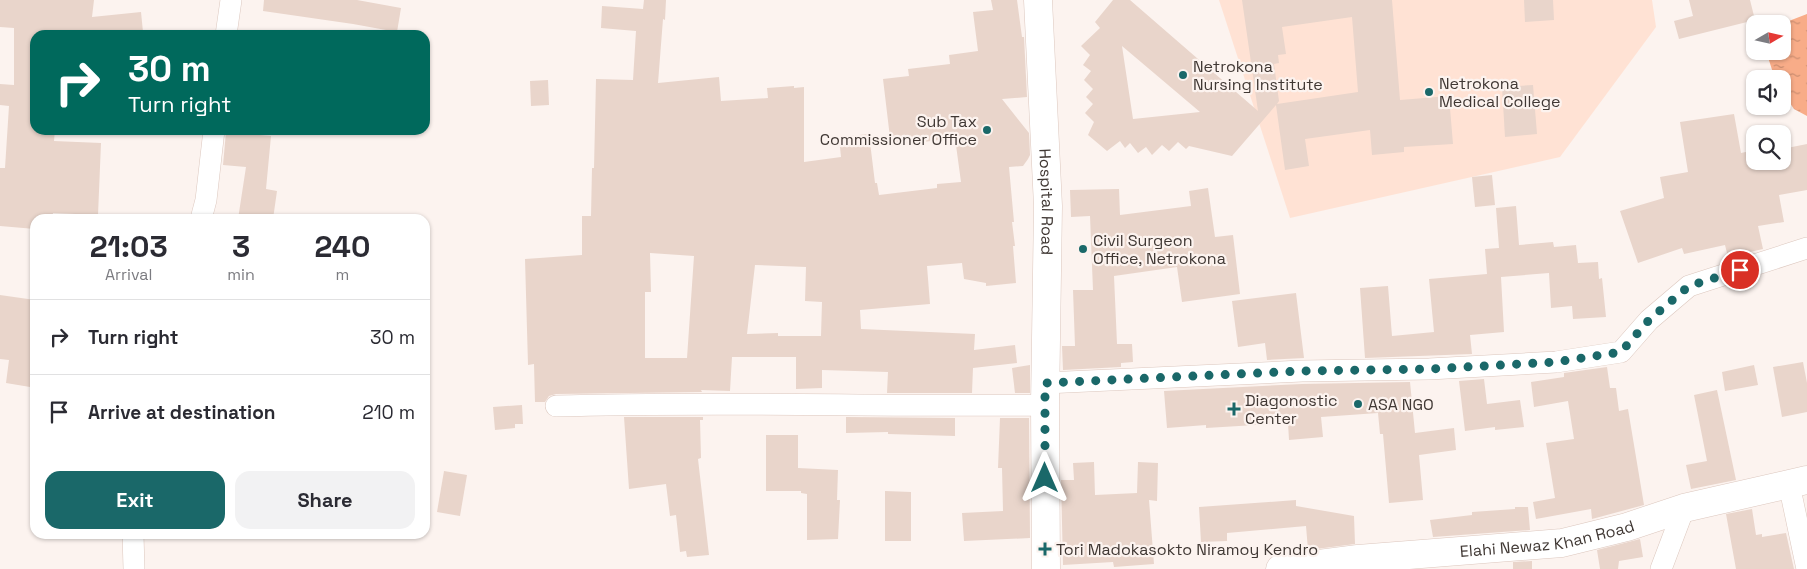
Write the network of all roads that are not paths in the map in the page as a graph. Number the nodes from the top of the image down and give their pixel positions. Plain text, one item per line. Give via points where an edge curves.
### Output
1 (231, 0) edge
2 (1038, 0) edge
3 (227, 30) edge
4 (213, 135) edge
5 (202, 214) edge
6 (1807, 248) edge
7 (1045, 394) junction
8 (556, 406) dead end
9 (1798, 482) edge
10 (1684, 508) junction
11 (133, 539) edge
12 (134, 569) edge
13 (1046, 569) edge
14 (1280, 569) edge
15 (1661, 569) edge
16 (1807, 569) edge

1 - 3 street
2 - 7 street, Hospital Road via 1048,206
4 - 5 street
6 - 7 street via 1689,286 1649,320 1621,352 1556,362 1439,369 1302,371
7 - 8 street via 949,406
7 - 13 street, Hospital Road
9 - 10 street, Elahi Newaz Khan Road
9 - 16 street
10 - 14 street, Elahi Newaz Khan Road via 1627,527 1562,542 1358,559
10 - 15 street
11 - 12 street

